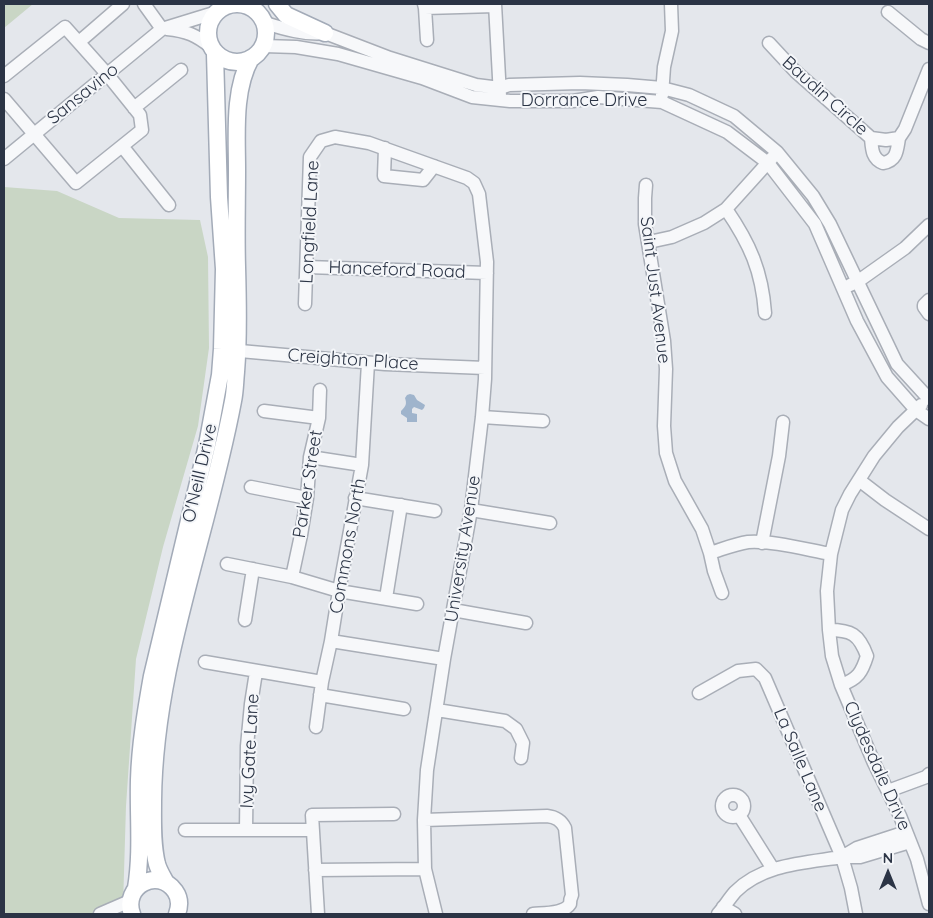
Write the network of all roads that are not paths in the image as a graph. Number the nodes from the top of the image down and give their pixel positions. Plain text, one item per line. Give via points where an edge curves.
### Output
1 (123, 4) edge
2 (144, 4) edge
3 (277, 4) edge
4 (671, 4) edge
5 (424, 5) edge
6 (495, 5) edge
7 (255, 7) edge
8 (220, 8) edge
9 (888, 12) dead end
10 (265, 23) junction
11 (162, 29) junction
12 (325, 33) junction
13 (426, 40) dead end
14 (79, 42) junction
15 (769, 43) dead end
16 (929, 43) edge
17 (264, 46) junction
18 (213, 50) junction
19 (251, 58) junction
20 (929, 69) edge
21 (181, 70) dead end
22 (107, 74) junction
23 (4, 76) edge
24 (662, 88) junction
25 (500, 94) junction
26 (4, 99) edge
27 (662, 102) junction
28 (134, 108) junction
29 (34, 134) junction
30 (871, 138) junction
31 (899, 138) junction
32 (122, 146) junction
33 (385, 148) junction
34 (777, 152) junction
35 (4, 159) edge
36 (768, 163) junction
37 (434, 166) junction
38 (646, 184) dead end
39 (169, 205) dead end
40 (726, 209) junction
41 (929, 225) edge
42 (648, 242) junction
43 (306, 267) junction
44 (488, 273) junction
45 (857, 282) junction
46 (843, 288) junction
47 (929, 300) edge
48 (306, 304) dead end
49 (765, 313) dead end
50 (929, 314) edge
51 (230, 350) junction
52 (368, 363) junction
53 (485, 368) junction
54 (320, 390) dead end
55 (929, 398) edge
56 (916, 410) junction
57 (264, 411) dead end
58 (482, 417) junction
59 (319, 418) junction
60 (929, 419) edge
61 (543, 421) dead end
62 (783, 422) dead end
63 (310, 457) junction
64 (362, 465) junction
65 (859, 480) junction
66 (251, 487) dead end
67 (307, 498) junction
68 (355, 498) junction
69 (401, 505) junction
70 (471, 510) junction
71 (435, 512) dead end
72 (550, 523) dead end
73 (929, 529) edge
74 (762, 543) junction
75 (710, 553) junction
76 (831, 554) junction
77 (227, 564) dead end
78 (253, 570) junction
79 (292, 577) junction
80 (339, 591) junction
81 (722, 593) dead end
82 (386, 598) junction
83 (417, 604) dead end
84 (453, 610) junction
85 (245, 620) dead end
86 (526, 623) dead end
87 (829, 630) junction
88 (331, 641) junction
89 (444, 659) junction
90 (205, 662) dead end
91 (256, 672) junction
92 (322, 682) junction
93 (841, 685) junction
94 (700, 693) dead end
95 (320, 695) junction
96 (404, 709) dead end
97 (436, 710) junction
98 (316, 727) dead end
99 (521, 758) dead end
100 (929, 774) edge
101 (888, 792) junction
102 (394, 814) dead end
103 (739, 814) dead end
104 (424, 820) junction
105 (185, 830) dead end
106 (246, 830) junction
107 (313, 830) junction
108 (908, 837) junction
109 (842, 857) junction
110 (425, 869) junction
111 (773, 869) junction
112 (315, 870) junction
113 (166, 883) junction
114 (928, 888) edge
115 (133, 901) edge
116 (929, 904) edge
117 (721, 911) edge
118 (100, 914) edge
119 (177, 914) edge
120 (318, 914) edge
121 (436, 914) edge
122 (532, 914) edge
123 (735, 914) edge
124 (856, 914) edge

1 - 14 street
2 - 11 street
3 - 12 main road via 286,15
4 - 24 street via 672,31
5 - 6 street
5 - 13 street
6 - 25 street
7 - 8 main road via 241,4
7 - 10 main road
8 - 11 street
8 - 18 main road, O'Neill Drive via 209,20 207,30
9 - 16 street
10 - 12 street, Dorrance Drive via 298,32
10 - 17 main road
11 - 18 street via 180,30 198,37
11 - 22 street, Sansavino
12 - 25 street, Dorrance Drive
14 - 22 street
14 - 23 street via 65,27
15 - 30 street, Baudin Circle via 795,71
17 - 19 main road, O'Neill Drive
17 - 25 street, Dorrance Drive via 338,54 422,78 472,97
18 - 19 main road via 224,59 242,61
18 - 51 main road, O'Neill Drive via 220,226
19 - 51 main road, O'Neill Drive via 238,97
20 - 31 street
21 - 28 street
22 - 28 street
22 - 29 street, Sansavino
24 - 25 street, Dorrance Drive via 580,83 509,85
24 - 27 street
24 - 34 street, Dorrance Drive via 689,95 734,116
25 - 27 street, Dorrance Drive via 573,101 598,97
26 - 29 street
27 - 36 street, Dorrance Drive via 727,132
28 - 32 street via 140,115 142,130
29 - 32 street via 76,183
29 - 35 street, Sansavino
30 - 31 street, Baudin Circle
30 - 31 street via 873,154 883,163 890,162 895,155
32 - 39 street
33 - 37 street
33 - 37 street via 384,176 423,180
33 - 43 street, Longfield Lane via 335,137 321,141 310,157
34 - 36 street
34 - 45 street, Dorrance Drive via 813,196
36 - 40 street
36 - 46 street, Dorrance Drive via 815,224
37 - 44 street, University Avenue via 474,183 479,194
38 - 42 street, Saint Just Avenue
40 - 42 street via 672,237
40 - 49 street via 750,248 764,292
41 - 45 street via 905,248
42 - 75 street, Saint Just Avenue via 664,341 666,453 675,482 702,529
43 - 44 street, Hanceford Road
43 - 48 street, Longfield Lane
44 - 53 street, University Avenue
45 - 46 street
45 - 55 street, Dorrance Drive via 897,364
46 - 56 street, Dorrance Drive via 887,377
47 - 50 street via 924,308
51 - 52 street, Creighton Place
51 - 113 main road, O'Neill Drive via 234,399 165,682 153,769 154,850 157,866
51 - 115 main road, O'Neill Drive via 219,384 146,709 139,778 139,869
52 - 53 street, Creighton Place
52 - 64 street, Commons North
53 - 58 street, University Avenue
54 - 59 street, Parker Street
55 - 56 street, Clydesdale Drive
56 - 60 street, Dorrance Drive
56 - 65 street, Clydesdale Drive via 884,443
57 - 59 street
58 - 61 street
58 - 70 street, University Avenue
59 - 63 street, Parker Street
62 - 74 street
63 - 64 street
63 - 67 street, Parker Street
64 - 68 street, Commons North
65 - 73 street
65 - 76 street, Clydesdale Drive via 842,510
66 - 67 street
67 - 79 street, Parker Street
68 - 69 street
68 - 80 street, Commons North
69 - 71 street
69 - 82 street
70 - 72 street
70 - 84 street, University Avenue
74 - 75 street via 750,542
74 - 76 street
75 - 81 street, Saint Just Avenue
76 - 87 street, Clydesdale Drive via 827,591
77 - 78 street
78 - 79 street
78 - 85 street
79 - 80 street
80 - 82 street
80 - 88 street, Commons North
82 - 83 street
84 - 86 street
84 - 89 street, University Avenue
87 - 93 street, Clydesdale Drive via 832,656
87 - 93 street, Clydesdale Drive via 844,630 855,635 867,656 858,676
88 - 89 street
88 - 92 street, Commons North
89 - 97 street, University Avenue
90 - 91 street
91 - 92 street
91 - 106 street, Ivy Gate Lane via 247,746
92 - 95 street, Commons North
93 - 101 street, Clydesdale Drive
94 - 109 street, La Salle Lane via 738,671 756,669 765,678
95 - 96 street
95 - 98 street, Commons North
97 - 99 street via 505,721 516,729 523,742
97 - 104 street, University Avenue
100 - 101 street
101 - 108 street, Clydesdale Drive
102 - 107 street via 312,816
103 - 111 street
104 - 110 street, University Avenue
104 - 122 street via 547,816 562,822 572,895 570,903 559,911
105 - 106 street
106 - 107 street
107 - 112 street
108 - 109 street via 857,848
108 - 114 street, Clydesdale Drive
109 - 111 street
109 - 124 street, La Salle Lane
110 - 112 street
110 - 121 street, University Avenue
111 - 117 street via 746,883
112 - 120 street
113 - 115 main road via 158,880 143,883
113 - 119 main road, O'Neill Drive via 177,895
114 - 116 street, Clydesdale Drive
115 - 118 street
117 - 123 street

